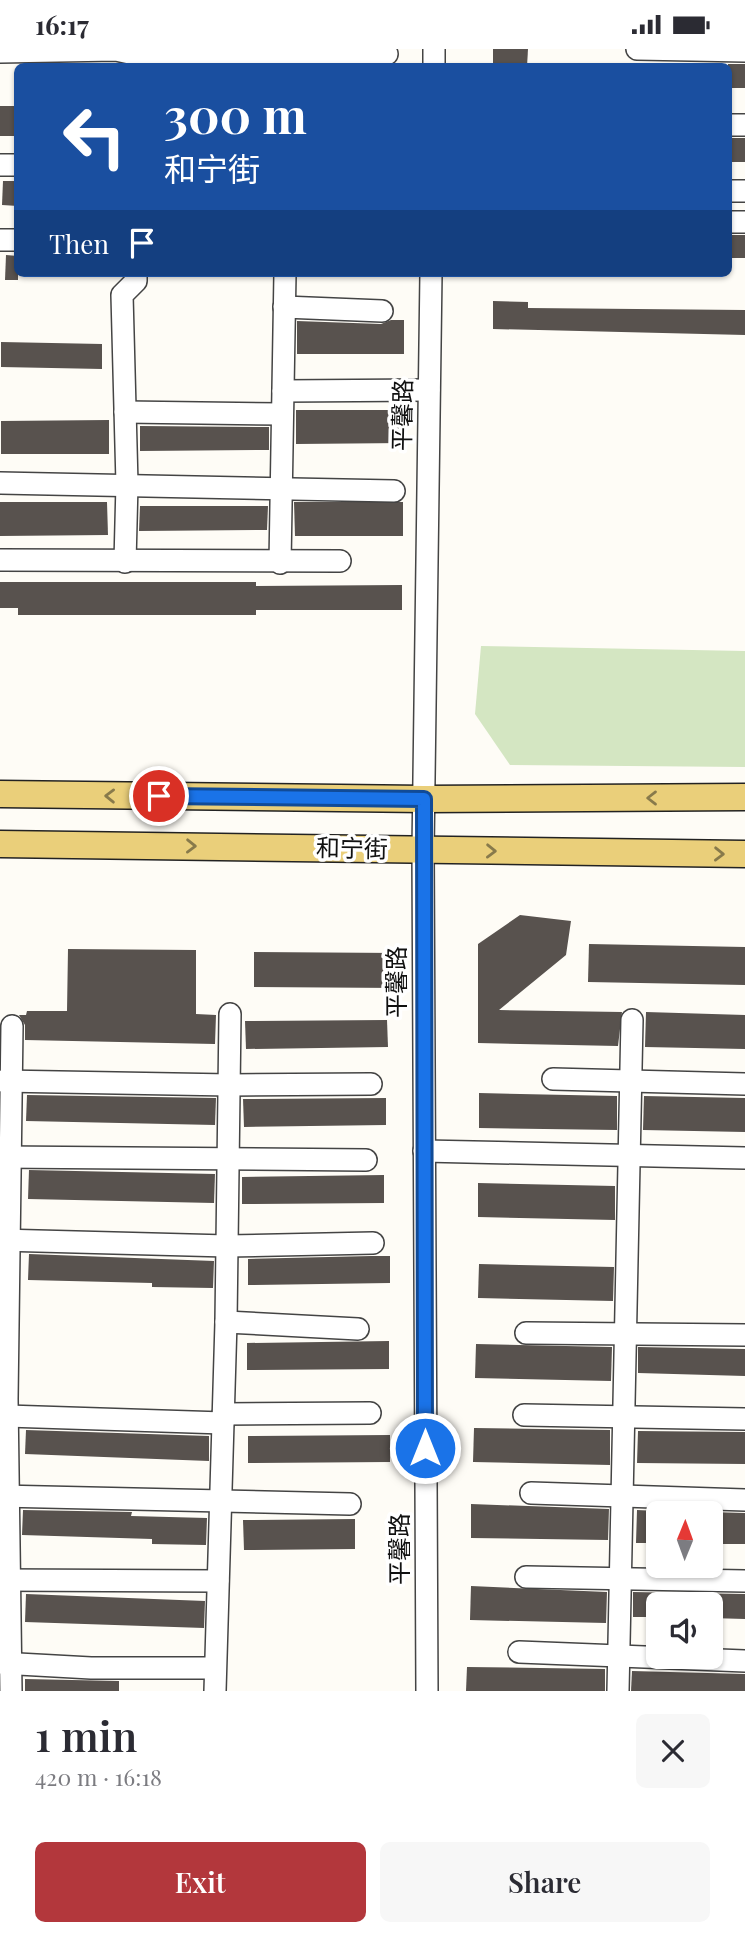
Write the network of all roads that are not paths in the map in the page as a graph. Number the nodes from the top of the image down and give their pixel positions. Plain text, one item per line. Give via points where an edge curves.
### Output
1 (637, 49) edge
2 (745, 51) edge
3 (0, 52) edge
4 (387, 54) dead end
5 (115, 55) edge
6 (288, 57) edge
7 (157, 63) edge
8 (136, 277) edge
9 (285, 277) edge
10 (431, 277) edge
11 (284, 307) junction
12 (382, 311) dead end
13 (429, 390) junction
14 (283, 391) junction
15 (125, 412) junction
16 (282, 414) junction
17 (0, 483) edge
18 (127, 484) junction
19 (281, 491) junction
20 (394, 491) dead end
21 (0, 560) edge
22 (340, 561) dead end
23 (125, 562) junction
24 (279, 563) junction
25 (0, 794) edge
26 (745, 797) edge
27 (424, 799) junction
28 (0, 844) edge
29 (423, 849) junction
30 (745, 854) edge
31 (230, 1014) dead end
32 (632, 1020) dead end
33 (12, 1026) dead end
34 (553, 1079) dead end
35 (7, 1081) edge
36 (632, 1081) junction
37 (371, 1084) dead end
38 (745, 1084) edge
39 (230, 1085) junction
40 (424, 1151) junction
41 (631, 1155) junction
42 (6, 1158) edge
43 (745, 1158) edge
44 (366, 1160) dead end
45 (229, 1161) junction
46 (5, 1241) edge
47 (373, 1243) dead end
48 (227, 1246) junction
49 (226, 1322) junction
50 (4, 1326) edge
51 (358, 1329) dead end
52 (526, 1333) dead end
53 (627, 1335) junction
54 (745, 1335) edge
55 (5, 1405) edge
56 (370, 1413) dead end
57 (524, 1415) dead end
58 (625, 1417) junction
59 (223, 1418) junction
60 (745, 1419) edge
61 (531, 1493) dead end
62 (4, 1496) edge
63 (622, 1496) junction
64 (745, 1500) edge
65 (220, 1504) junction
66 (350, 1504) dead end
67 (526, 1577) dead end
68 (5, 1580) edge
69 (619, 1580) junction
70 (218, 1581) junction
71 (745, 1581) edge
72 (519, 1652) dead end
73 (618, 1656) junction
74 (745, 1661) edge
75 (5, 1662) edge
76 (215, 1668) junction
77 (11, 1691) edge
78 (215, 1691) edge
79 (426, 1691) edge
80 (618, 1691) edge

1 - 2 street
3 - 5 street
4 - 6 street
5 - 7 street
6 - 7 street
8 - 15 street via 122,295
9 - 11 street
10 - 13 street, 平馨路
11 - 12 street
11 - 14 street
13 - 14 street
13 - 27 street, 平馨路
14 - 16 street
15 - 16 street
15 - 18 street
16 - 19 street
17 - 18 street
18 - 19 street
18 - 23 street
19 - 20 street
19 - 24 street
21 - 23 street
22 - 24 street
23 - 24 street
27 -> 25 main road, 和宁街
26 -> 27 main road, 和宁街
27 - 29 street, 平馨路
28 -> 29 main road, 和宁街
29 -> 30 main road, 和宁街
29 - 40 street, 平馨路
31 - 39 street
32 - 36 street
33 - 35 street
34 - 36 street
35 - 39 street
35 - 42 street
36 - 38 street
36 - 41 street
37 - 39 street
39 - 45 street
40 - 41 street
40 - 79 street, 平馨路
41 - 43 street
41 - 53 street
42 - 45 street
42 - 46 street
44 - 45 street
45 - 48 street
46 - 48 street
46 - 50 street
47 - 48 street
48 - 49 street
49 - 51 street
49 - 59 street
50 - 55 street
52 - 53 street
53 - 54 street
53 - 58 street
55 - 59 street
55 - 62 street
56 - 59 street
57 - 58 street
58 - 60 street
58 - 63 street
59 - 65 street
61 - 63 street
62 - 65 street
62 - 68 street
63 - 64 street
63 - 69 street
65 - 66 street
65 - 70 street
67 - 69 street
68 - 70 street
68 - 75 street
69 - 71 street
69 - 73 street
70 - 76 street
72 - 73 street
73 - 74 street
73 - 80 street
75 - 76 street via 91,1668
75 - 77 street
76 - 78 street

